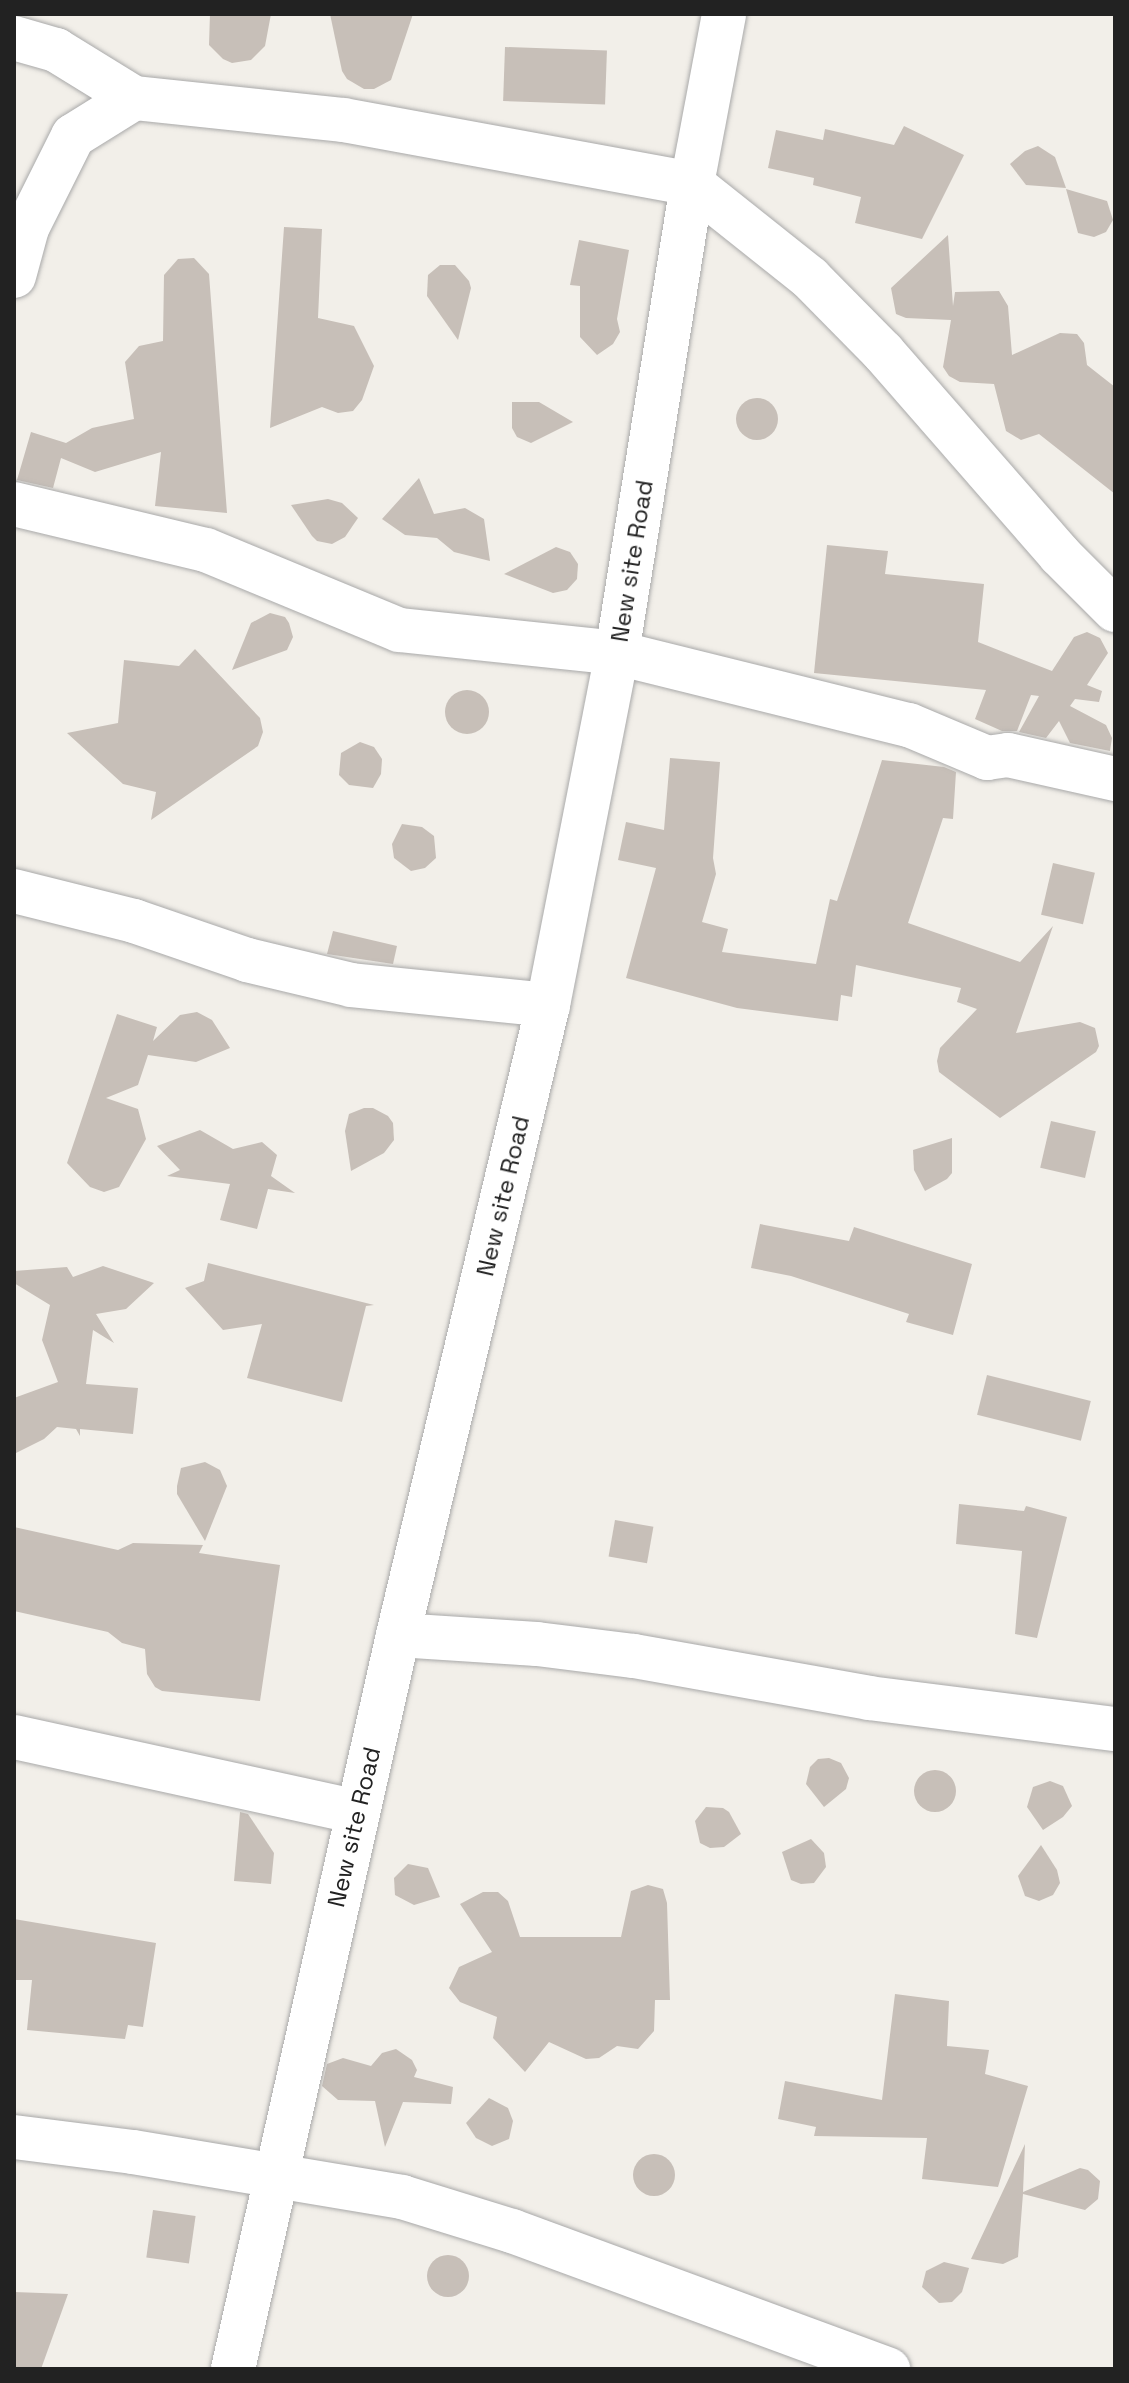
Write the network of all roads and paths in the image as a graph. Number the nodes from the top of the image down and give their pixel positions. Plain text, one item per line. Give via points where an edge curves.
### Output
1 (724, 14) edge
2 (14, 38) edge
3 (134, 98) junction
4 (692, 184) junction
5 (14, 276) edge
6 (14, 504) edge
7 (1115, 610) edge
8 (617, 653) junction
9 (1115, 779) edge
10 (14, 891) edge
11 (548, 1005) junction
12 (398, 1635) junction
13 (1115, 1729) edge
14 (14, 1737) edge
15 (357, 1812) junction
16 (14, 2137) edge
17 (276, 2174) junction
18 (233, 2369) edge
19 (888, 2369) edge

1 - 4 street, New site Road
2 - 3 street via 56,50
3 - 4 street via 344,120
3 - 5 street via 73,136 27,228
4 - 7 street via 810,278
4 - 8 street, New site Road
6 - 8 street via 206,550 399,630
8 - 9 street via 909,725 987,758 1008,755
8 - 11 street, New site Road
10 - 11 street via 351,985
11 - 12 street, New site Road
12 - 13 street via 634,1656 869,1698
12 - 15 street, New site Road
14 - 15 street
15 - 17 street, New site Road
16 - 17 street
17 - 18 street, New site Road
17 - 19 street via 402,2197 512,2231

